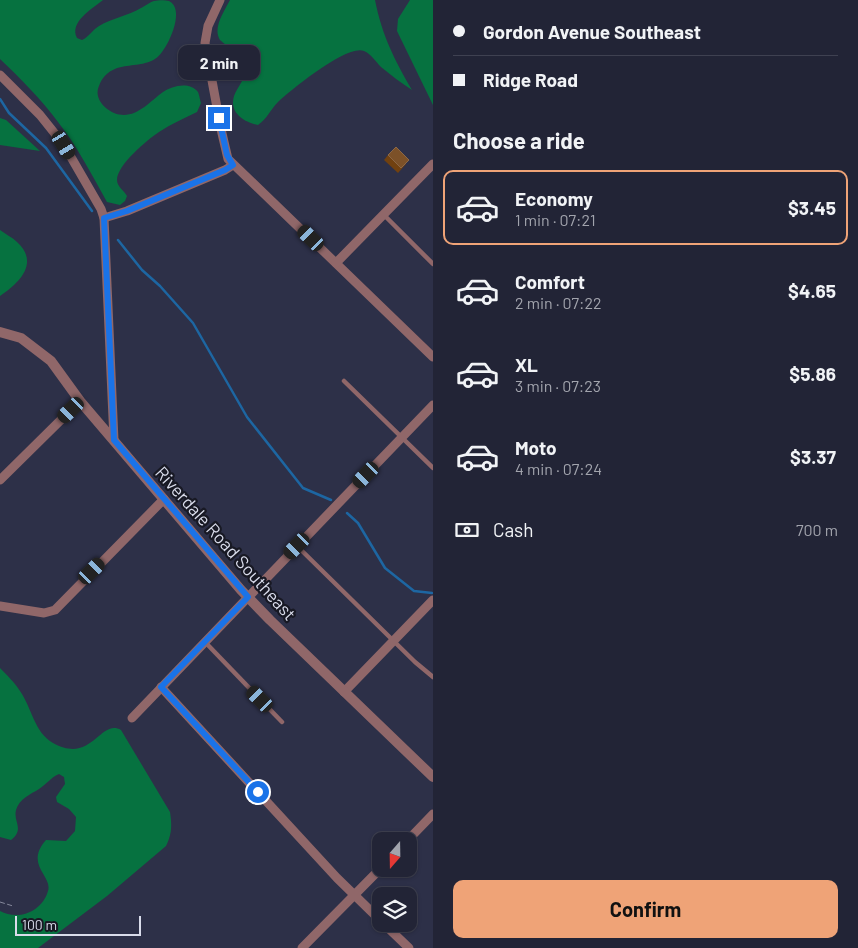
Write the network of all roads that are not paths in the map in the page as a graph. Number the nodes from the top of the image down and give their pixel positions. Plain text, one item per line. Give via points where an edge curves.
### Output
1 (220, 0) edge
2 (0, 75) edge
3 (233, 165) junction
4 (432, 166) edge
5 (383, 214) junction
6 (104, 218) junction
7 (336, 263) junction
8 (433, 264) edge
9 (0, 332) edge
10 (433, 357) edge
11 (344, 381) dead end
12 (80, 401) junction
13 (433, 405) edge
14 (402, 438) junction
15 (114, 440) junction
16 (433, 468) edge
17 (0, 480) edge
18 (164, 498) junction
19 (297, 546) junction
20 (248, 597) junction
21 (433, 600) edge
22 (0, 606) edge
23 (394, 641) junction
24 (205, 642) junction
25 (433, 677) edge
26 (161, 687) junction
27 (344, 692) junction
28 (132, 718) dead end
29 (282, 722) dead end
30 (433, 777) edge
31 (433, 814) edge
32 (416, 832) edge
33 (372, 878) edge
34 (355, 896) junction
35 (372, 912) edge
36 (393, 932) edge
37 (302, 948) edge
38 (409, 948) edge

1 - 3 street via 208,26 205,43 220,129 228,159
2 - 6 street via 40,115 64,145
3 - 6 street
3 - 7 street
4 - 5 street
5 - 7 street
5 - 8 lane
6 - 15 street
7 - 10 street
9 - 12 street, Riverdale Road Southeast via 21,338 51,361
11 - 14 lane
12 - 15 street, Riverdale Road Southeast
12 - 17 street
13 - 14 street
14 - 16 lane
14 - 19 street
15 - 18 street, Riverdale Road Southeast
18 - 20 street, Riverdale Road Southeast
18 - 22 street via 55,610 44,613
19 - 20 street
19 - 23 lane
20 - 24 street
20 - 27 street, Riverdale Road Southeast
21 - 23 street
23 - 25 lane
23 - 27 street
24 - 26 street
24 - 29 lane
26 - 28 street
26 - 34 street
27 - 30 street, Riverdale Road Southeast
31 - 32 street
33 - 34 street
34 - 35 street
34 - 37 street
36 - 38 street

